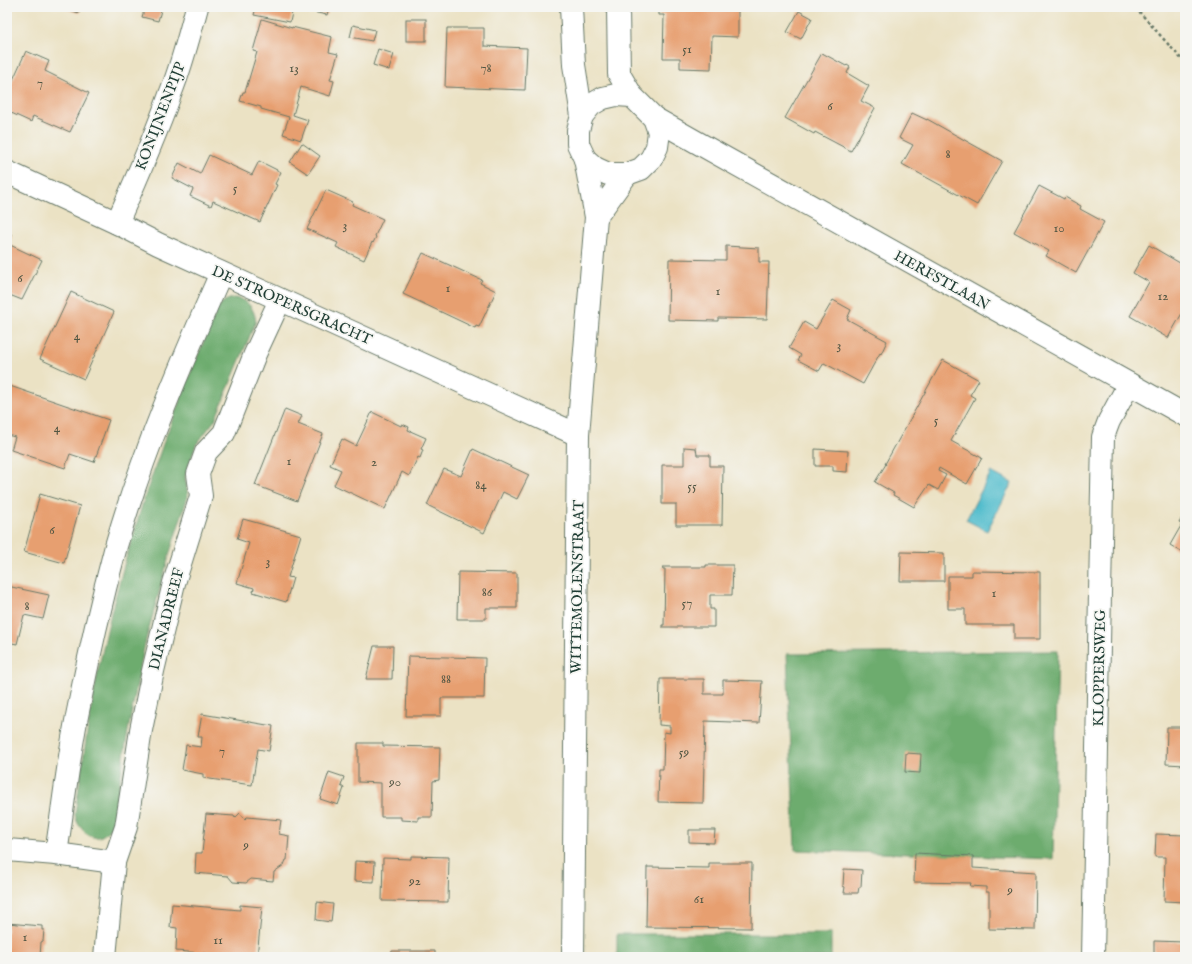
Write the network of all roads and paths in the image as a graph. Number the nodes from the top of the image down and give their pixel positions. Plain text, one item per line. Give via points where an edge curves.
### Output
1 (197, 7) edge
2 (571, 7) edge
3 (618, 7) edge
4 (1135, 7) edge
5 (1185, 63) edge
6 (632, 96) junction
7 (582, 116) junction
8 (654, 118) junction
9 (700, 144) junction
10 (585, 159) junction
11 (651, 159) junction
12 (7, 172) edge
13 (627, 174) junction
14 (596, 217) junction
15 (116, 223) junction
16 (221, 273) junction
17 (280, 300) junction
18 (1129, 384) junction
19 (1185, 416) edge
20 (578, 435) junction
21 (7, 850) edge
22 (56, 854) junction
23 (114, 862) junction
24 (105, 957) edge
25 (573, 957) edge
26 (1093, 957) edge

1 - 15 street, KONIJNENPIJP via 172,92
2 - 7 street via 574,65
3 - 6 street via 619,74
4 - 5 path
6 - 7 street via 616,95 603,98 591,105
6 - 8 street
7 - 10 street via 578,144
8 - 9 street, HERFSTLAAN
8 - 11 street via 659,132 657,146
9 - 11 street via 669,147
9 - 18 street, HERFSTLAAN
10 - 13 street via 595,168 608,174
10 - 14 street, WITTEMOLENSTRAAT
11 - 13 street via 640,169
12 - 15 street, DE STROPERSGRACHT
13 - 14 street
14 - 20 street, WITTEMOLENSTRAAT
15 - 16 street, DE STROPERSGRACHT
16 - 17 street, DE STROPERSGRACHT
16 - 22 street via 160,416 116,546 77,716
17 - 20 street, DE STROPERSGRACHT
17 - 23 street, DIANADREEF via 255,354 224,433 206,452 198,474 201,496 174,583 152,671 126,828
18 - 19 street, HERFSTLAAN
18 - 26 street, KLOPPERSWEG via 1103,437
20 - 25 street, WITTEMOLENSTRAAT
21 - 22 street
22 - 23 street
23 - 24 street, DIANADREEF

